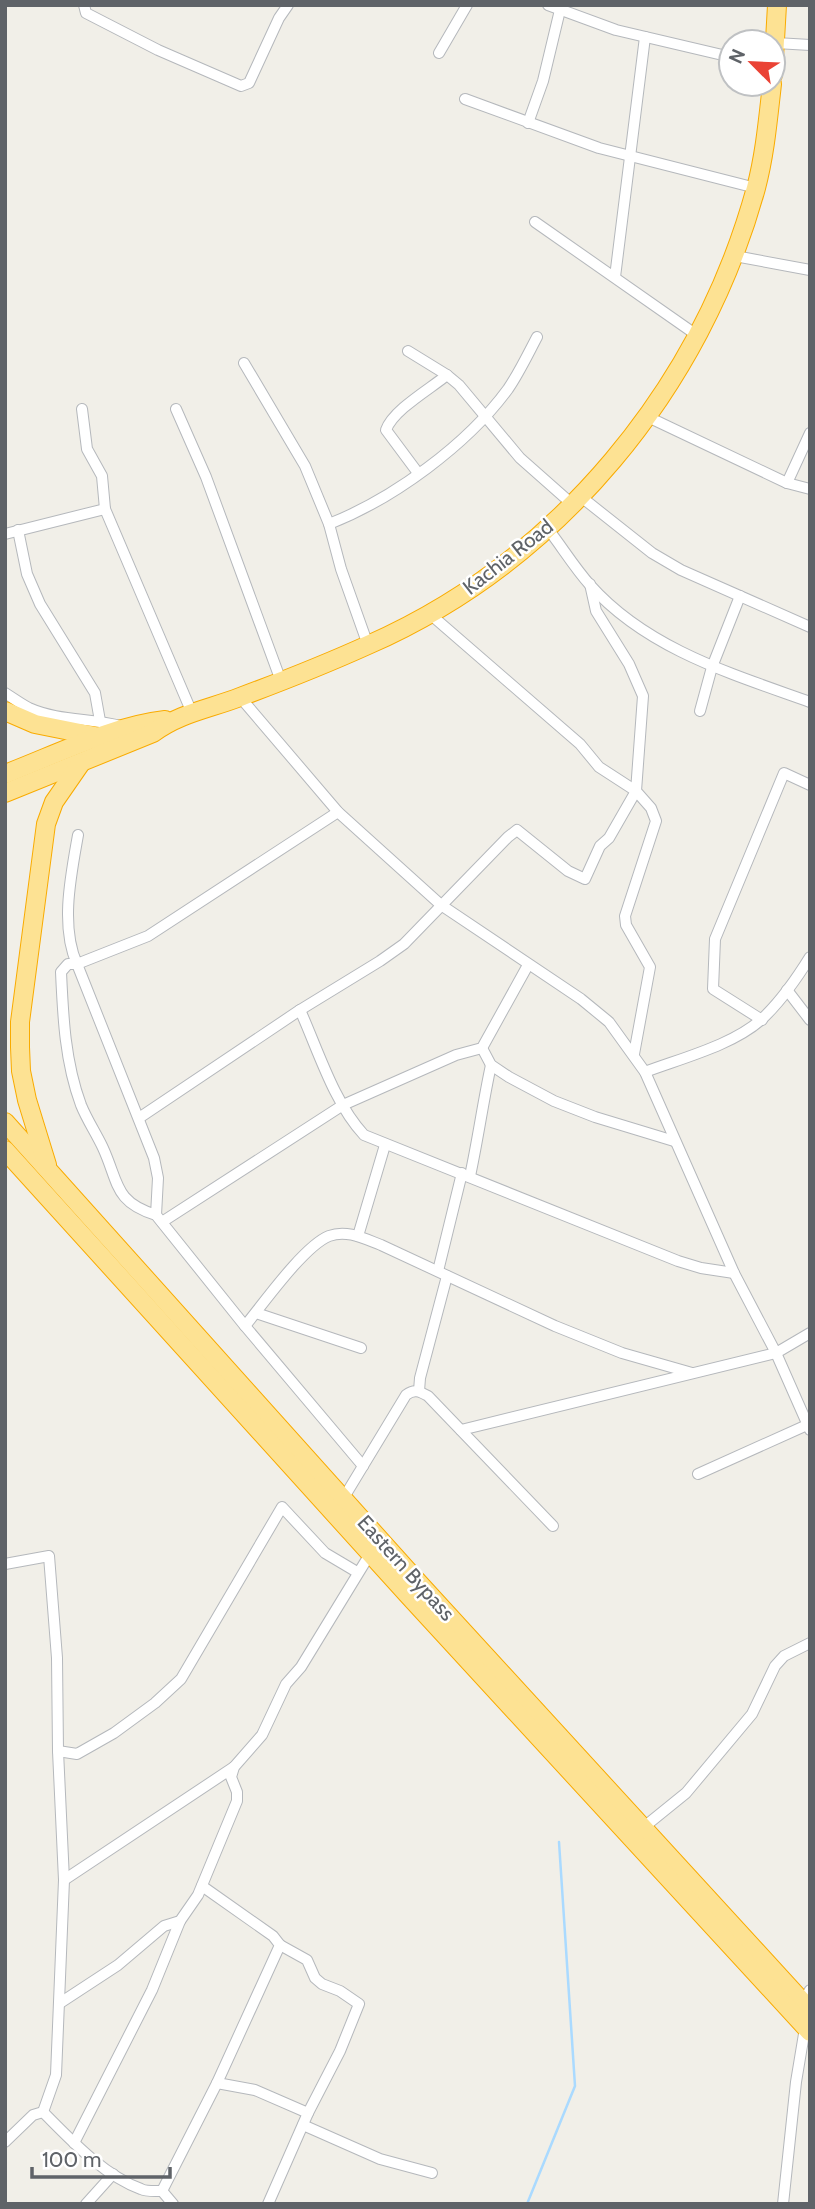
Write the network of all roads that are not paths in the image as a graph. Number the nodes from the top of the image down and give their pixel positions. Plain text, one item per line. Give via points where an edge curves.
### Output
1 (84, 5) edge
2 (288, 5) edge
3 (467, 5) edge
4 (548, 5) edge
5 (777, 5) edge
6 (560, 10) junction
7 (776, 28) edge
8 (645, 37) junction
9 (787, 44) edge
10 (810, 45) edge
11 (439, 53) dead end
12 (717, 54) edge
13 (770, 98) edge
14 (465, 99) dead end
15 (528, 123) junction
16 (629, 155) junction
17 (756, 188) junction
18 (535, 222) dead end
19 (734, 256) junction
20 (810, 270) edge
21 (615, 277) junction
22 (698, 336) junction
23 (537, 337) dead end
24 (408, 351) dead end
25 (244, 363) dead end
26 (447, 375) junction
27 (176, 409) dead end
28 (82, 410) dead end
29 (486, 416) junction
30 (648, 417) junction
31 (810, 433) edge
32 (418, 473) junction
33 (787, 483) junction
34 (810, 489) edge
35 (576, 500) junction
36 (105, 509) junction
37 (329, 524) junction
38 (548, 529) junction
39 (18, 530) junction
40 (5, 534) edge
41 (590, 584) junction
42 (740, 596) junction
43 (430, 614) junction
44 (810, 627) edge
45 (369, 645) junction
46 (712, 667) junction
47 (281, 681) junction
48 (5, 693) edge
49 (240, 697) junction
50 (810, 702) edge
51 (699, 711) dead end
52 (5, 712) edge
53 (192, 713) junction
54 (172, 720) junction
55 (100, 729) junction
56 (82, 762) junction
57 (5, 774) edge
58 (810, 785) edge
59 (636, 791) junction
60 (5, 793) edge
61 (338, 812) junction
62 (78, 835) dead end
63 (442, 905) junction
64 (810, 957) edge
65 (77, 964) junction
66 (528, 965) junction
67 (787, 990) junction
68 (299, 1010) junction
69 (762, 1020) junction
70 (810, 1020) edge
71 (482, 1048) junction
72 (634, 1054) junction
73 (491, 1065) junction
74 (645, 1072) junction
75 (343, 1105) junction
76 (139, 1118) junction
77 (5, 1122) edge
78 (674, 1141) junction
79 (385, 1145) junction
80 (5, 1150) edge
81 (5, 1168) edge
82 (466, 1175) junction
83 (41, 1176) junction
84 (159, 1219) junction
85 (358, 1236) junction
86 (443, 1273) junction
87 (734, 1273) junction
88 (256, 1313) junction
89 (244, 1326) junction
90 (810, 1333) edge
91 (361, 1348) dead end
92 (776, 1353) junction
93 (692, 1373) junction
94 (419, 1391) junction
95 (808, 1422) edge
96 (461, 1430) junction
97 (363, 1466) junction
98 (698, 1474) dead end
99 (343, 1499) junction
100 (552, 1525) dead end
101 (370, 1554) junction
102 (5, 1564) edge
103 (357, 1572) junction
104 (810, 1643) edge
105 (58, 1751) junction
106 (234, 1768) junction
107 (644, 1827) junction
108 (64, 1880) junction
109 (202, 1886) junction
110 (180, 1921) junction
111 (280, 1945) junction
112 (60, 2003) junction
113 (808, 2006) edge
114 (217, 2083) junction
115 (43, 2112) junction
116 (308, 2113) junction
117 (303, 2125) junction
118 (5, 2142) edge
119 (74, 2143) junction
120 (432, 2173) dead end
121 (113, 2174) junction
122 (162, 2192) junction
123 (86, 2204) edge
124 (173, 2204) edge
125 (268, 2204) edge
126 (783, 2204) edge

1 - 2 street via 86,13 241,86 249,83
3 - 11 street
4 - 6 street
5 - 7 highway
6 - 8 street
6 - 15 street
8 - 12 street
8 - 16 street
9 - 10 street
13 - 17 highway, Kachia Road
14 - 15 street
15 - 16 street
16 - 17 street
16 - 21 street
17 - 19 highway, Kachia Road
18 - 21 street
19 - 20 street
19 - 22 highway, Kachia Road
21 - 22 street
22 - 30 highway, Kachia Road
23 - 29 street via 509,388
24 - 26 street
25 - 37 street via 305,466
26 - 29 street
26 - 32 street via 397,414 386,430
27 - 47 street
28 - 36 street via 87,449 102,476
29 - 32 street
29 - 35 street via 520,458
30 - 33 street
30 - 35 highway, Kachia Road
31 - 33 street
32 - 37 street via 378,501
33 - 34 street
35 - 38 highway, Kachia Road
35 - 42 street via 681,570
36 - 39 street
36 - 53 street
37 - 45 street
38 - 41 street
38 - 43 highway, Kachia Road via 489,576
39 - 40 street
39 - 55 street via 27,574 40,604 95,694
41 - 46 street via 643,629
41 - 59 street via 596,611 643,696
42 - 44 street
42 - 46 street
43 - 45 highway, Kachia Road
43 - 59 street via 580,744 599,767
45 - 47 highway, Kachia Road
46 - 50 street
46 - 51 street
47 - 49 highway, Kachia Road
48 - 55 street via 28,708
49 - 53 highway, Kachia Road
49 - 61 street
52 - 55 highway via 45,727
53 - 54 highway, Kachia Road
54 - 55 highway
54 - 56 highway, Kachia Road via 153,733
55 - 57 highway
56 - 60 highway, Kachia Road
56 - 83 highway via 54,802 47,824 20,1022 21,1071
58 - 69 street via 784,773 715,939 713,989
59 - 63 street via 600,846 585,879 517,830
59 - 72 street via 656,821 625,916 650,967
61 - 63 street
61 - 65 street via 148,936
62 - 65 street via 69,923
63 - 66 street
63 - 68 street via 396,950
64 - 67 street
65 - 76 street
65 - 84 street via 68,964 61,972 68,1062 78,1095 122,1196
66 - 71 street
66 - 72 street via 609,1022
67 - 69 street
67 - 70 street
68 - 75 street
68 - 76 street
69 - 74 street via 731,1040
71 - 73 street
71 - 75 street
72 - 74 street
73 - 78 street via 554,1101
73 - 82 street via 483,1121
74 - 78 street
75 - 79 street via 364,1135
75 - 84 street
76 - 84 street via 156,1168
77 - 83 highway, Eastern Bypass
78 - 87 street
79 - 82 street
79 - 85 street
80 - 83 highway, Eastern Bypass
81 - 83 highway
82 - 86 street
82 - 87 street via 678,1261
83 - 99 highway, Eastern Bypass
83 - 101 highway, Eastern Bypass
84 - 89 street
85 - 86 street
85 - 88 street via 329,1236 313,1247
86 - 93 street via 622,1353
86 - 94 street
87 - 92 street
88 - 89 street
88 - 91 street
89 - 97 street
90 - 92 street
92 - 93 street
92 - 95 street
93 - 96 street
94 - 96 street
94 - 97 street via 406,1395
95 - 98 street
96 - 100 street
97 - 99 street
99 - 107 highway, Eastern Bypass
101 - 103 street
101 - 113 highway, Eastern Bypass
102 - 105 street via 49,1556
103 - 105 street via 325,1553 282,1507 181,1679 114,1733 77,1754
103 - 106 street via 301,1667 286,1684 262,1735
104 - 107 street via 784,1656 752,1714 686,1793
105 - 108 street
106 - 108 street
106 - 109 street via 231,1777 237,1801
107 - 113 highway, Eastern Bypass
108 - 112 street
109 - 110 street
109 - 111 street
110 - 112 street via 164,1926 118,1965
110 - 119 street via 152,1990
111 - 114 street
111 - 116 street via 307,1960 322,1984 359,2004
112 - 115 street via 56,2075
113 - 126 street
114 - 116 street via 255,2090
114 - 122 street
115 - 118 street via 33,2115
115 - 119 street
116 - 117 street
117 - 120 street via 380,2159
117 - 125 street
119 - 121 street
121 - 122 street via 143,2190
121 - 123 street
122 - 124 street

